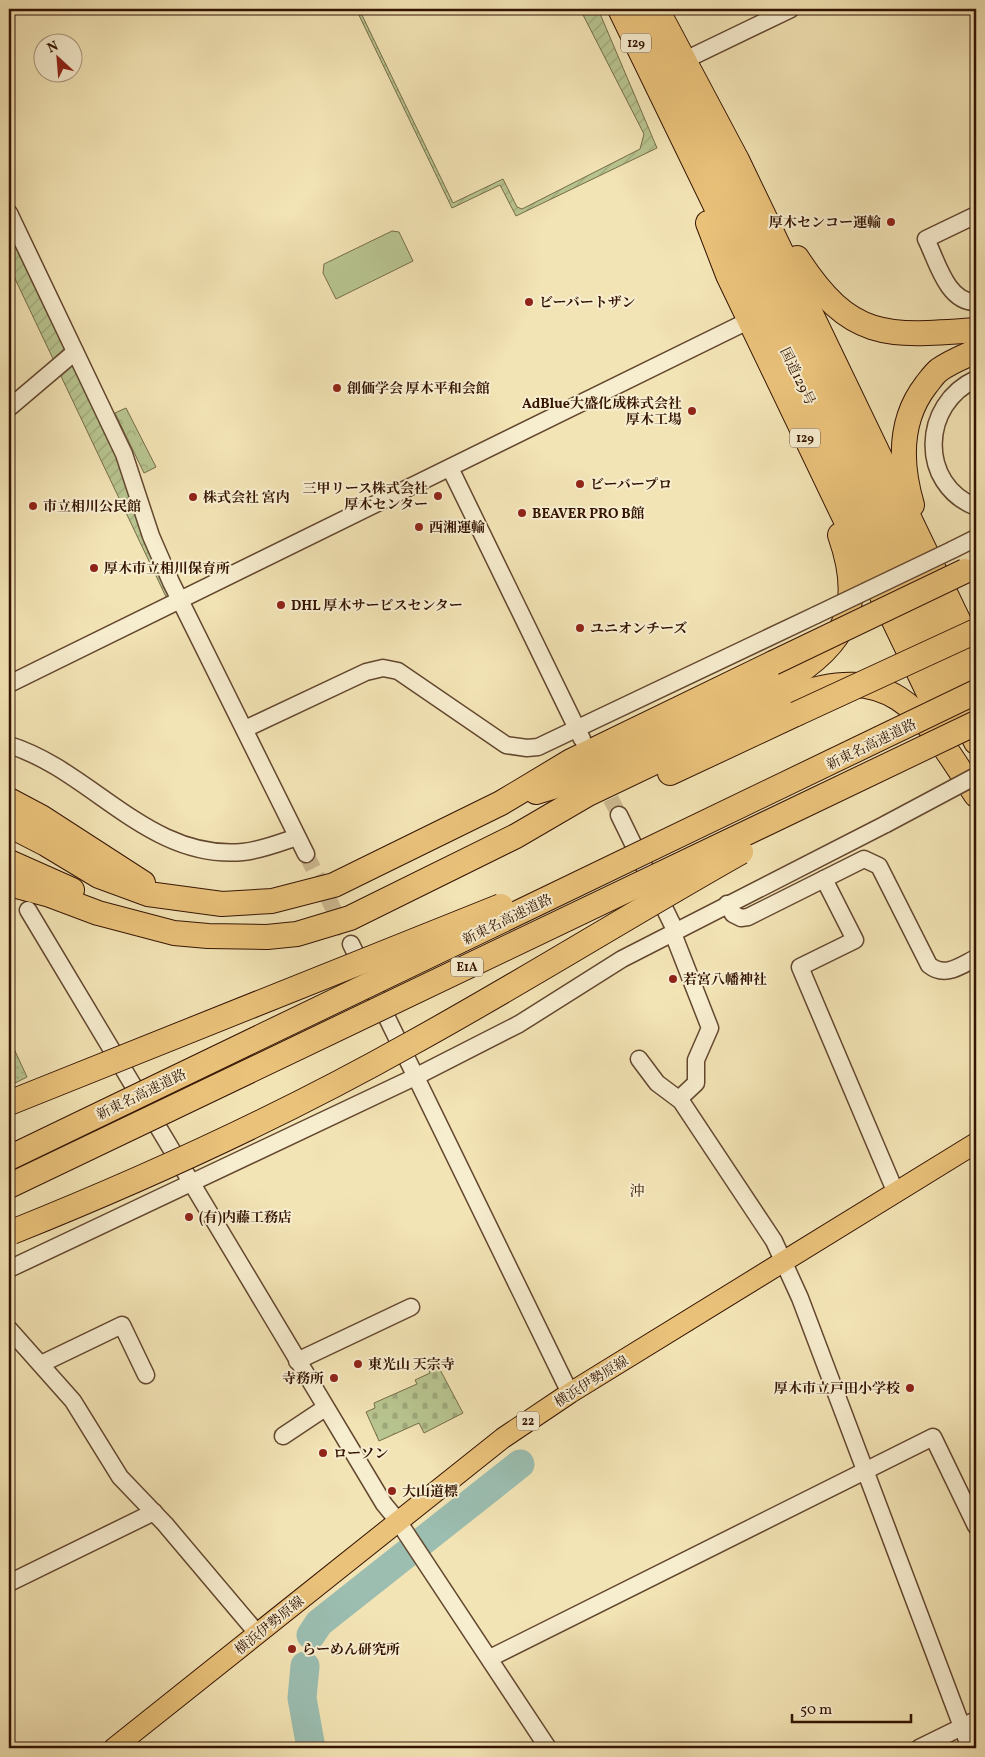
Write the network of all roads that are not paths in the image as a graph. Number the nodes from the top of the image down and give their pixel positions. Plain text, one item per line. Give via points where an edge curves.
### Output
1 (620, 9) edge
2 (641, 9) edge
3 (657, 9) edge
4 (790, 9) edge
5 (685, 60) junction
6 (652, 76) junction
7 (737, 160) junction
8 (9, 214) edge
9 (976, 215) edge
10 (976, 302) edge
11 (750, 320) junction
12 (976, 330) edge
13 (75, 352) junction
14 (976, 352) edge
15 (976, 379) edge
16 (9, 408) edge
17 (798, 422) junction
18 (450, 468) junction
19 (976, 507) edge
20 (976, 538) edge
21 (971, 568) edge
22 (936, 578) junction
23 (180, 598) junction
24 (976, 631) edge
25 (976, 657) edge
26 (9, 684) edge
27 (976, 692) edge
28 (976, 698) edge
29 (976, 723) edge
30 (913, 724) junction
31 (244, 729) junction
32 (579, 734) junction
33 (976, 742) edge
34 (9, 745) edge
35 (926, 749) junction
36 (976, 776) edge
37 (976, 793) edge
38 (9, 800) edge
39 (501, 803) junction
40 (619, 815) tunnel mouth
41 (9, 825) edge
42 (516, 836) junction
43 (297, 837) junction
44 (306, 854) tunnel mouth
45 (9, 862) edge
46 (824, 879) junction
47 (9, 884) edge
48 (184, 901) junction
49 (726, 904) junction
50 (28, 910) dead end
51 (143, 926) junction
52 (675, 930) junction
53 (351, 944) tunnel mouth
54 (976, 958) edge
55 (639, 1059) dead end
56 (415, 1077) junction
57 (679, 1099) junction
58 (9, 1103) edge
59 (976, 1143) edge
60 (9, 1158) edge
61 (191, 1182) junction
62 (9, 1186) edge
63 (896, 1193) junction
64 (11, 1233) edge
65 (784, 1262) junction
66 (9, 1269) edge
67 (411, 1307) dead end
68 (9, 1329) edge
69 (297, 1361) junction
70 (40, 1364) junction
71 (146, 1375) dead end
72 (570, 1393) junction
73 (325, 1408) junction
74 (282, 1436) dead end
75 (865, 1472) junction
76 (154, 1512) junction
77 (398, 1521) junction
78 (976, 1526) edge
79 (9, 1583) edge
80 (258, 1634) junction
81 (490, 1658) junction
82 (969, 1723) edge
83 (114, 1748) edge
84 (548, 1748) edge
85 (919, 1748) edge
86 (970, 1748) edge

1 - 6 highway, 国道129号 / 129
2 - 28 highway, 国道129号 / 129
3 - 5 highway, 129
4 - 5 street
5 - 7 highway, 129
6 - 11 highway, 129 via 728,275
6 - 33 highway, 国道129号 / 129
7 - 12 highway via 813,282 845,314 863,325 897,334
7 - 22 highway, 129
8 - 13 street
9 - 10 street via 926,239 952,291 960,299
11 - 17 highway, 129
11 - 18 street
13 - 16 street
13 - 23 street via 124,454 151,536
14 - 22 highway via 937,371 919,395 905,427 903,456 907,489
15 - 19 street via 958,390 945,404 937,420 933,447 936,466 944,481 956,495
17 - 37 highway, 129
17 - 39 highway via 850,561 852,591 840,634 808,668 783,682 579,779
18 - 23 street
18 - 32 street
20 - 32 street, bridge
21 - 39 highway, bridge via 571,761
22 - 25 highway, 129
23 - 26 street
23 - 31 street
24 - 42 highway, bridge via 591,809
27 - 30 highway, 新東名高速道路 / E1A, bridge
29 - 35 highway, 新東名高速道路 / E1A, bridge
30 - 58 highway, bridge via 777,779 526,896
30 - 60 highway, 新東名高速道路 / E1A, bridge
31 - 32 street via 366,672 383,668 398,671 506,745 538,747
31 - 43 street
34 - 43 street via 52,764 157,834 186,846 224,853 244,852
35 - 62 highway, 新東名高速道路 / E1A, bridge
35 - 64 highway, bridge via 669,892 470,1011 358,1073 221,1141 86,1203
36 - 49 street, bridge
37 - 42 highway via 933,728 914,709 899,698 877,689 856,683 839,684 814,688 782,701 588,794
38 - 48 highway via 128,874
39 - 48 highway via 334,885 307,894 272,901 222,904
40 - 52 street
41 - 48 highway via 114,883
42 - 51 highway via 350,918 297,934 208,936
43 - 44 street
45 - 51 highway
46 - 49 street via 742,918 733,914
46 - 54 street via 864,859 875,863 929,965 946,972
46 - 63 street via 855,940 800,967
47 - 51 highway
49 - 52 street
50 - 61 street
52 - 56 street via 622,959 519,1024
52 - 57 street via 674,936 710,1028 696,1060 696,1083
53 - 56 street
55 - 57 street via 657,1083
56 - 61 street
56 - 72 street
57 - 65 street
59 - 63 main road, 横浜伊勢原線 / 22
61 - 66 street
61 - 69 street
63 - 65 main road, 横浜伊勢原線 / 22
65 - 72 main road, 横浜伊勢原線 / 22
65 - 75 street
67 - 69 street
68 - 70 street
69 - 73 street
70 - 71 street via 122,1325
70 - 76 street via 73,1401 120,1477
72 - 77 main road, 横浜伊勢原線 / 22 via 485,1452
73 - 74 street
73 - 77 street via 384,1504
75 - 78 street via 933,1437
75 - 81 street
75 - 82 street
76 - 79 street
76 - 80 street
77 - 80 main road, 横浜伊勢原線 / 22
77 - 81 street
80 - 83 main road, 横浜伊勢原線 / 22
81 - 84 street
82 - 85 street
82 - 86 street

